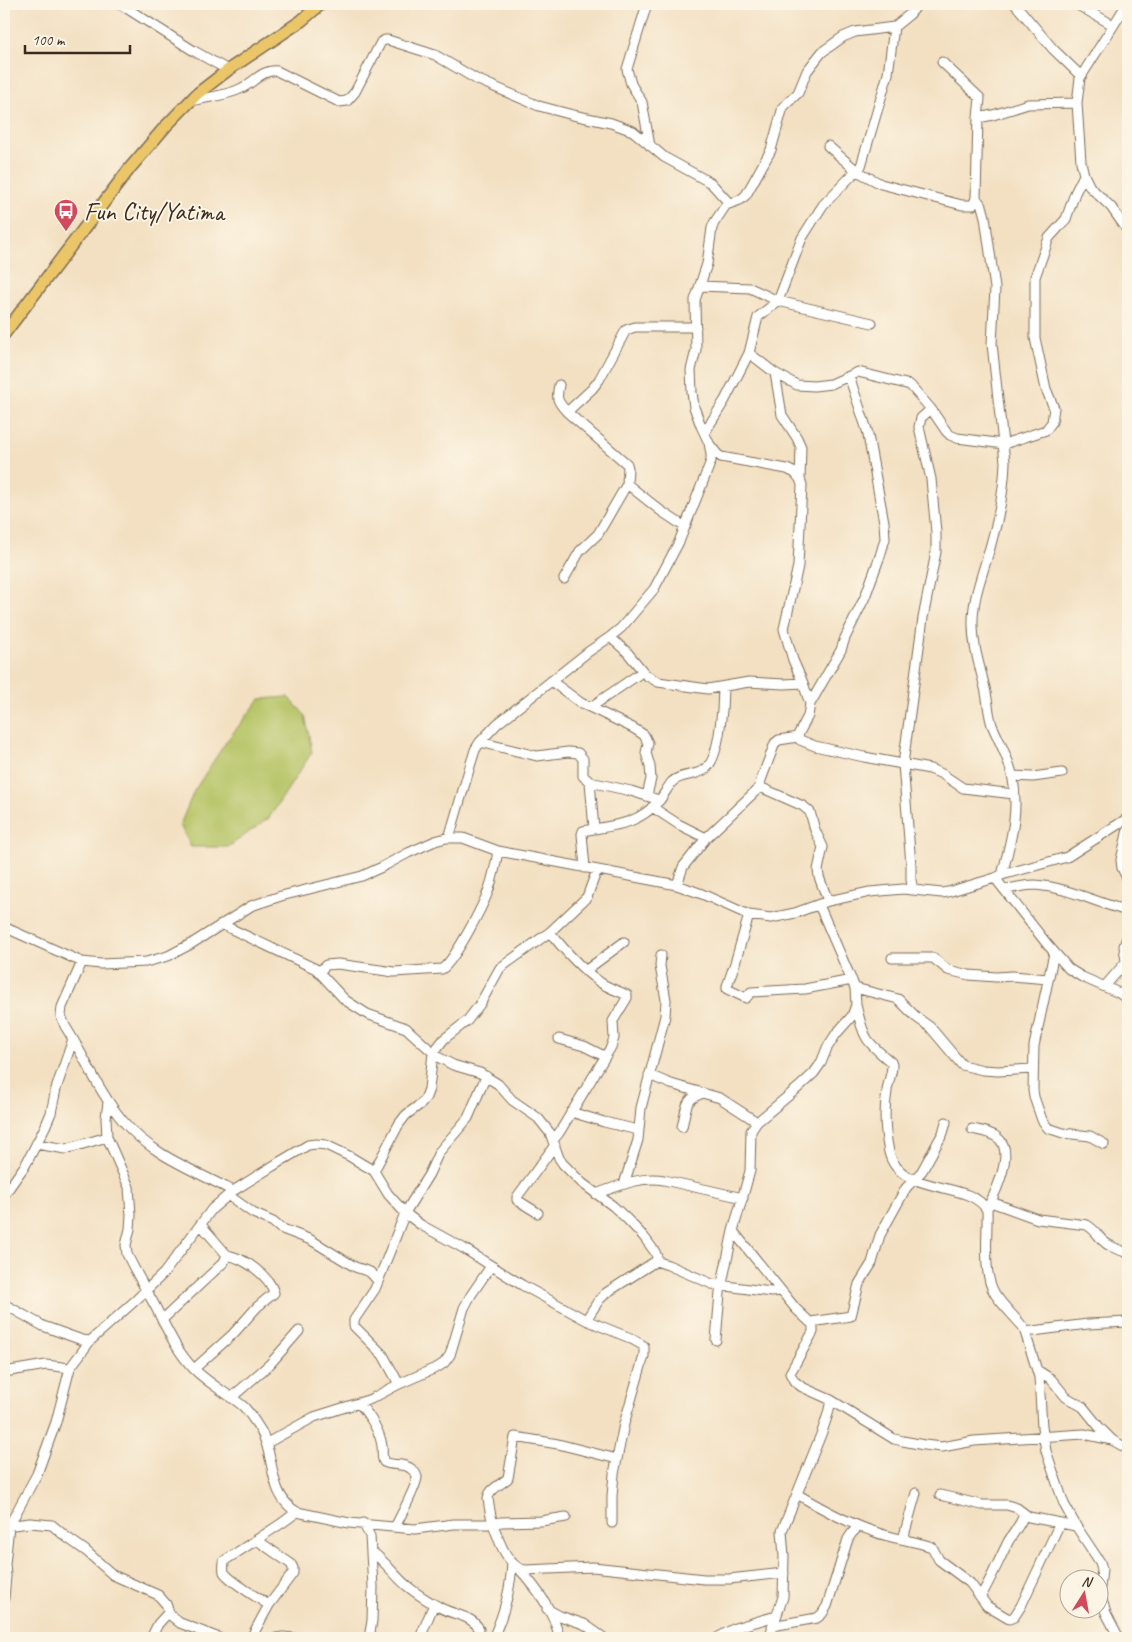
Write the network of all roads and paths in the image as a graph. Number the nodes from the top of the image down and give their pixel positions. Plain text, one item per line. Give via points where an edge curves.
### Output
1 (120, 4) edge
2 (321, 4) edge
3 (647, 4) edge
4 (918, 4) edge
5 (1015, 4) edge
6 (1076, 4) edge
7 (1127, 4) edge
8 (1113, 24) junction
9 (894, 27) junction
10 (942, 62) dead end
11 (228, 70) junction
12 (1081, 76) junction
13 (192, 101) junction
14 (1077, 103) junction
15 (978, 118) junction
16 (650, 146) junction
17 (828, 146) dead end
18 (857, 171) junction
19 (1084, 175) junction
20 (976, 198) junction
21 (729, 203) junction
22 (1128, 231) edge
23 (700, 286) junction
24 (778, 300) junction
25 (872, 323) dead end
26 (696, 327) junction
27 (4, 334) edge
28 (749, 353) junction
29 (775, 373) junction
30 (849, 376) junction
31 (559, 385) dead end
32 (931, 409) junction
33 (567, 412) junction
34 (705, 432) junction
35 (709, 443) junction
36 (1004, 444) junction
37 (721, 457) junction
38 (710, 461) junction
39 (800, 479) junction
40 (627, 484) junction
41 (686, 527) junction
42 (564, 579) dead end
43 (610, 637) junction
44 (642, 672) junction
45 (552, 681) junction
46 (803, 683) junction
47 (723, 687) junction
48 (810, 704) junction
49 (591, 707) junction
50 (798, 737) junction
51 (480, 742) junction
52 (902, 764) junction
53 (1062, 773) dead end
54 (1012, 776) junction
55 (590, 782) junction
56 (760, 787) junction
57 (1014, 794) junction
58 (647, 795) junction
59 (660, 800) junction
60 (652, 807) junction
61 (1128, 818) edge
62 (594, 829) junction
63 (1128, 829) edge
64 (449, 838) junction
65 (706, 838) junction
66 (498, 851) junction
67 (585, 868) junction
68 (597, 870) junction
69 (999, 877) junction
70 (1128, 880) edge
71 (677, 885) junction
72 (1004, 889) junction
73 (914, 890) junction
74 (828, 901) junction
75 (819, 905) junction
76 (1128, 910) edge
77 (749, 915) junction
78 (221, 924) junction
79 (4, 927) edge
80 (550, 932) junction
81 (1128, 934) edge
82 (624, 942) dead end
83 (1054, 953) junction
84 (661, 956) dead end
85 (892, 958) dead end
86 (82, 962) junction
87 (585, 971) junction
88 (319, 972) junction
89 (1048, 979) junction
90 (854, 984) junction
91 (1105, 986) junction
92 (1128, 1000) edge
93 (856, 1005) junction
94 (73, 1039) junction
95 (559, 1039) dead end
96 (433, 1053) junction
97 (604, 1056) junction
98 (1033, 1069) junction
99 (649, 1075) junction
100 (486, 1076) junction
101 (703, 1093) junction
102 (108, 1102) junction
103 (571, 1112) junction
104 (757, 1122) junction
105 (946, 1122) dead end
106 (682, 1127) dead end
107 (972, 1129) dead end
108 (638, 1130) junction
109 (107, 1137) junction
110 (554, 1143) junction
111 (36, 1144) junction
112 (1104, 1144) dead end
113 (374, 1171) junction
114 (915, 1180) junction
115 (624, 1184) junction
116 (230, 1193) junction
117 (596, 1194) junction
118 (4, 1195) edge
119 (743, 1198) junction
120 (989, 1206) junction
121 (405, 1213) junction
122 (538, 1213) dead end
123 (201, 1225) junction
124 (734, 1231) junction
125 (1128, 1253) edge
126 (227, 1255) junction
127 (656, 1261) junction
128 (491, 1266) junction
129 (378, 1281) junction
130 (721, 1287) junction
131 (781, 1290) junction
132 (146, 1291) junction
133 (4, 1304) edge
134 (162, 1320) junction
135 (586, 1320) junction
136 (811, 1322) junction
137 (1128, 1322) edge
138 (299, 1331) dead end
139 (1025, 1332) junction
140 (716, 1340) dead end
141 (90, 1341) junction
142 (70, 1368) junction
143 (194, 1369) junction
144 (1037, 1370) junction
145 (4, 1372) edge
146 (399, 1384) junction
147 (231, 1398) junction
148 (831, 1400) junction
149 (359, 1402) junction
150 (1043, 1438) junction
151 (1112, 1440) junction
152 (267, 1443) junction
153 (1128, 1449) edge
154 (617, 1459) junction
155 (916, 1493) dead end
156 (798, 1494) junction
157 (940, 1495) dead end
158 (297, 1512) junction
159 (1024, 1514) junction
160 (566, 1517) dead end
161 (612, 1523) dead end
162 (1060, 1523) junction
163 (363, 1524) junction
164 (492, 1524) junction
165 (7, 1526) edge
166 (859, 1526) junction
167 (1076, 1526) junction
168 (395, 1527) junction
169 (903, 1539) junction
170 (257, 1540) junction
171 (371, 1551) junction
172 (512, 1562) junction
173 (520, 1570) junction
174 (1102, 1570) edge
175 (784, 1573) junction
176 (981, 1596) junction
177 (4, 1598) edge
178 (434, 1604) junction
179 (270, 1605) junction
180 (547, 1609) junction
181 (168, 1613) junction
182 (776, 1616) junction
183 (1110, 1620) edge
184 (772, 1626) junction
185 (479, 1629) dead end
186 (151, 1638) edge
187 (219, 1638) edge
188 (251, 1638) edge
189 (276, 1638) edge
190 (294, 1638) edge
191 (368, 1638) edge
192 (420, 1638) edge
193 (493, 1638) edge
194 (559, 1638) edge
195 (604, 1638) edge
196 (717, 1638) edge
197 (769, 1638) edge
198 (1119, 1638) edge

1 - 11 street
2 - 11 main road
3 - 16 street via 626,69 642,102
4 - 9 street
5 - 12 street
6 - 8 street
7 - 8 street
8 - 12 street
9 - 18 street via 888,74 864,159
9 - 21 street via 855,32 822,52 807,71 797,95 783,107 771,150 746,195
10 - 15 street via 980,97
11 - 13 main road via 196,94
12 - 14 street
13 - 16 street via 237,90 266,71 273,70 339,102 347,102 385,40 435,55 476,79 531,103 632,131
13 - 27 main road via 165,126 130,168
14 - 15 street via 1028,104
14 - 19 street
15 - 20 street
16 - 21 street via 712,183
17 - 18 street
18 - 20 street via 881,184 962,205 973,204
18 - 24 street via 823,206 805,232
19 - 22 street via 1090,187 1111,207
19 - 36 street via 1066,219 1049,238 1035,277 1036,338 1054,418 1046,430
20 - 36 street via 985,217 996,288 992,344
21 - 23 street via 712,228
23 - 24 street via 750,288
23 - 26 street via 694,300
24 - 25 street
24 - 28 street via 758,316
26 - 33 street via 635,327 626,330 599,380
26 - 34 street via 692,392 694,407
28 - 29 street
28 - 34 street
29 - 30 street via 797,385 814,386 831,384
29 - 39 street via 782,415 801,447
30 - 32 street via 861,372 910,385
30 - 48 street via 867,430 885,539 865,597 841,650
31 - 33 street via 557,400
32 - 36 street via 952,436
32 - 52 street via 921,418 920,427 931,479 936,552
33 - 40 street via 626,464
34 - 35 street
35 - 37 street
35 - 38 street
36 - 54 street via 1003,496 980,577 973,626 992,724
37 - 38 street
37 - 39 street via 787,469
38 - 41 street
39 - 46 street via 798,566 784,629
40 - 41 street
40 - 42 street via 598,534 580,551
41 - 43 street via 654,589
43 - 44 street via 634,659
43 - 45 street
44 - 47 street via 665,684 698,689
44 - 49 street
45 - 49 street
45 - 51 street via 497,724
46 - 47 street via 749,682
46 - 48 street
47 - 59 street via 719,732 710,765 701,772 676,779
48 - 50 street
49 - 58 street via 644,736 648,744 646,753 651,779
50 - 52 street via 815,746
50 - 56 street via 775,743
51 - 55 street via 538,756 578,753 582,759 583,776
51 - 64 street
52 - 57 street via 930,769 963,788
52 - 73 street
53 - 54 street
54 - 57 street
55 - 58 street
55 - 62 street
56 - 65 street
56 - 74 street via 810,812 823,847 818,870
57 - 69 street via 1015,817
58 - 59 street
59 - 60 street
60 - 62 street via 628,823
60 - 65 street
61 - 69 street via 1067,857
62 - 67 street via 582,832
63 - 70 street via 1121,860
64 - 66 street via 462,838
64 - 78 street via 434,841 362,876 250,906
65 - 71 street via 683,867
66 - 67 street
66 - 88 street via 485,899 458,949 442,969 394,972 338,964 326,965
67 - 68 street
68 - 71 street
68 - 80 street via 584,901
69 - 72 street
69 - 73 street via 942,893
71 - 77 street
72 - 76 street via 1048,887
72 - 83 street
73 - 74 street via 877,891
74 - 75 street
75 - 77 street via 771,918
75 - 90 street
77 - 90 street via 727,986 729,991 746,998 751,992
78 - 86 street via 192,944 161,959 135,963
78 - 88 street
79 - 86 street
80 - 87 street
80 - 96 street via 500,968 468,1021 444,1039
81 - 91 street via 1124,946 1126,962
82 - 87 street
83 - 89 street
83 - 91 street via 1074,973
84 - 99 street via 666,1004
85 - 89 street via 933,958 948,970 969,974
86 - 94 street via 62,1007 61,1018
87 - 97 street via 627,998 614,1020 613,1042
88 - 96 street via 349,1002 368,1014 406,1028
89 - 98 street via 1034,1046
90 - 93 street
90 - 98 street via 898,999 930,1027 962,1065 998,1071
91 - 92 street
93 - 104 street via 814,1073
93 - 114 street via 867,1041 892,1065 885,1105 889,1153 896,1166
94 - 102 street
94 - 111 street via 49,1118
95 - 97 street
96 - 100 street via 452,1065
96 - 113 street via 426,1097 399,1124
97 - 103 street
98 - 112 street via 1033,1090 1045,1125 1062,1133 1090,1136
99 - 101 street
99 - 108 street
100 - 110 street via 512,1100 535,1114
100 - 121 street via 468,1118 439,1152
101 - 104 street via 727,1101
101 - 106 street via 689,1100
102 - 109 street
102 - 116 street via 123,1122 147,1143
103 - 108 street
103 - 110 street
104 - 119 street via 750,1134 750,1171
105 - 114 street via 943,1133
107 - 120 street via 997,1137 1006,1154
108 - 115 street
109 - 111 street via 66,1149
109 - 132 street via 130,1187 131,1215 126,1254
110 - 117 street via 559,1158 569,1171
110 - 122 street via 517,1197
111 - 118 street
113 - 116 street via 334,1148 308,1145
113 - 121 street
114 - 120 street via 953,1189
114 - 136 street via 906,1188 880,1235 872,1263 859,1284 851,1316
115 - 117 street
115 - 119 street via 659,1179
116 - 123 street
116 - 129 street via 253,1214 370,1272
117 - 127 street via 620,1211 644,1237 657,1255
119 - 124 street
120 - 125 street via 1038,1219 1087,1225 1108,1244
120 - 139 street via 986,1253 990,1284
121 - 128 street
121 - 129 street
123 - 126 street
123 - 132 street
124 - 130 street
124 - 131 street
126 - 134 street via 224,1262
126 - 143 street via 246,1261 260,1273 274,1293
127 - 130 street
127 - 135 street via 606,1293
128 - 135 street
128 - 146 street via 464,1308 447,1360
129 - 146 street via 354,1324 383,1355
130 - 131 street
130 - 140 street
131 - 136 street
132 - 134 street
132 - 141 street
133 - 141 street via 43,1326
134 - 143 street via 178,1350
135 - 154 street via 644,1346
136 - 148 street via 813,1332 790,1376 802,1387
137 - 139 street
138 - 147 street via 270,1364
139 - 144 street
141 - 142 street
142 - 145 street via 46,1365
142 - 165 street via 56,1422 37,1474
143 - 147 street
144 - 150 street via 1041,1386
144 - 151 street via 1051,1379 1066,1397 1083,1407
146 - 149 street
147 - 152 street via 249,1414
148 - 150 street via 896,1440 942,1446
148 - 156 street
149 - 152 street via 314,1417
149 - 168 street via 376,1428 384,1462 406,1466 416,1475
150 - 151 street via 1084,1434
150 - 167 street via 1062,1498
151 - 153 street
152 - 158 street via 276,1487 285,1503
154 - 161 street
154 - 164 street via 515,1437 508,1478 489,1495
155 - 169 street
156 - 166 street
156 - 175 street via 781,1533
157 - 159 street via 977,1504 1007,1505
158 - 163 street
158 - 170 street
159 - 162 street
159 - 176 street
160 - 164 street
162 - 167 street
162 - 176 street via 1014,1617 1007,1619 992,1610
163 - 168 street
163 - 171 street via 370,1536
164 - 168 street via 414,1529
164 - 172 street
165 - 177 street
165 - 181 street via 49,1523 113,1575 158,1596 166,1604
166 - 169 street
166 - 184 street via 848,1539 822,1614 817,1618
167 - 174 street
169 - 176 street via 932,1547 939,1560 964,1578
170 - 179 street via 293,1568
170 - 179 street via 226,1558 224,1572
171 - 178 street via 407,1586
171 - 191 street via 372,1621
172 - 173 street
172 - 193 street via 509,1590
173 - 175 street via 593,1567 704,1579
173 - 180 street
175 - 182 street via 783,1597
178 - 185 street via 470,1620
178 - 192 street
179 - 188 street
180 - 194 street
180 - 195 street via 584,1624
181 - 186 street
181 - 187 street via 180,1623
182 - 184 street
182 - 196 street via 735,1628
183 - 198 street
184 - 197 street
189 - 190 street

